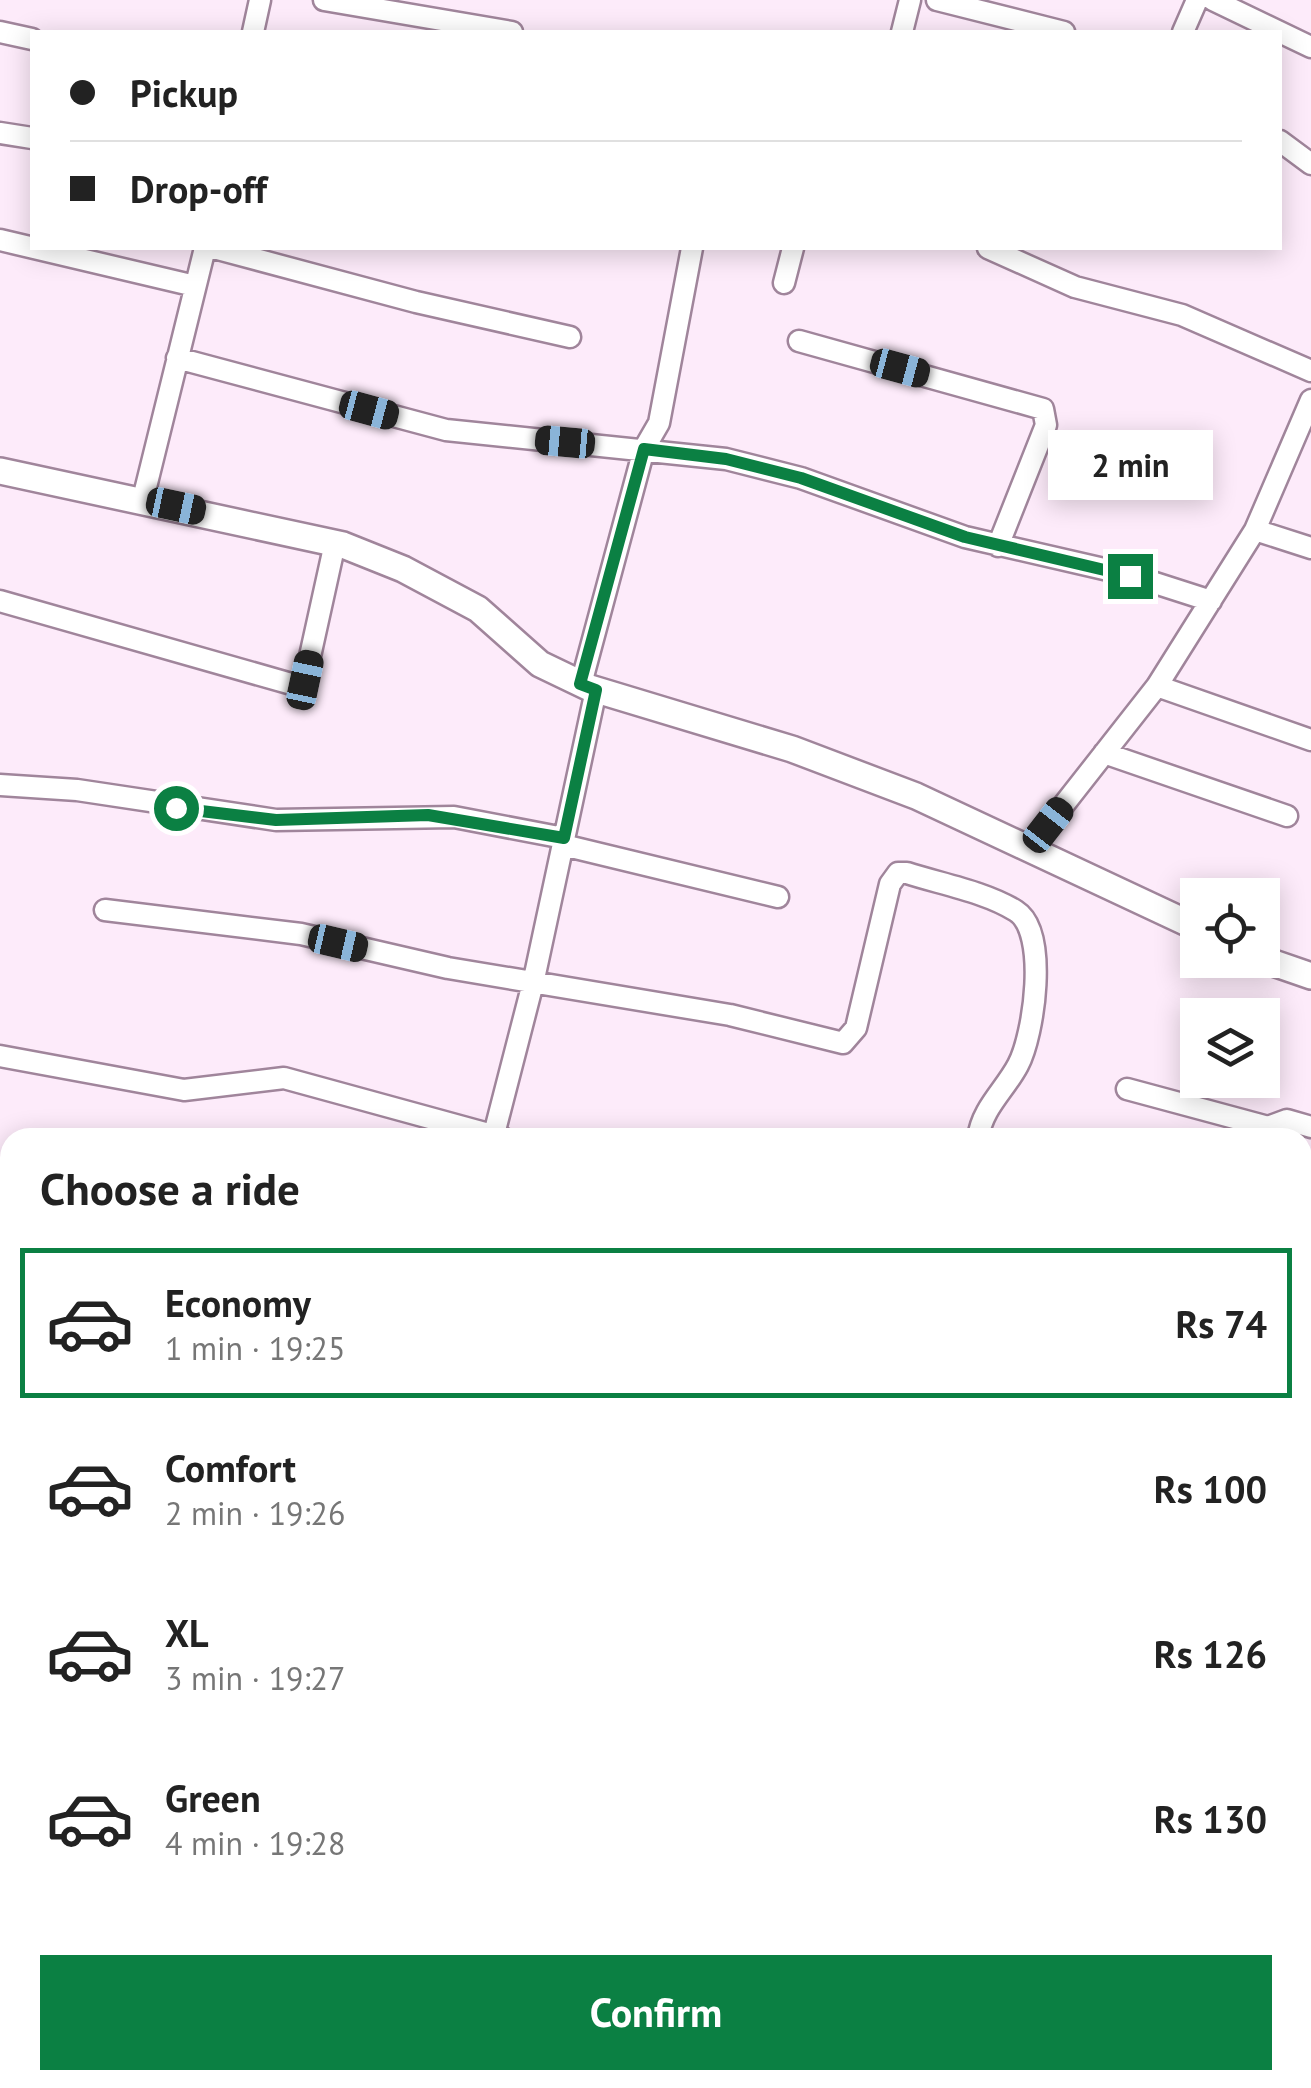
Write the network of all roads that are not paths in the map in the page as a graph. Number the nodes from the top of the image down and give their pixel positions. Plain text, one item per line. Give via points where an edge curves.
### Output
1 (260, 0) edge
2 (324, 0) edge
3 (910, 0) edge
4 (937, 0) edge
5 (1196, 0) edge
6 (1214, 0) edge
7 (420, 8) edge
8 (254, 30) edge
9 (504, 30) edge
10 (902, 30) edge
11 (1056, 30) edge
12 (1184, 30) edge
13 (1276, 30) edge
14 (0, 32) edge
15 (1282, 33) edge
16 (30, 39) edge
17 (1311, 47) edge
18 (0, 133) edge
19 (30, 138) edge
20 (1282, 142) edge
21 (1311, 164) edge
22 (0, 240) edge
23 (30, 247) edge
24 (43, 250) edge
25 (205, 250) edge
26 (221, 250) edge
27 (692, 250) edge
28 (793, 250) edge
29 (992, 250) edge
30 (784, 282) dead end
31 (196, 286) junction
32 (570, 337) dead end
33 (799, 340) dead end
34 (178, 358) junction
35 (1311, 371) edge
36 (1311, 400) edge
37 (644, 449) junction
38 (0, 471) edge
39 (143, 499) junction
40 (1255, 530) junction
41 (335, 543) junction
42 (998, 546) junction
43 (1311, 548) edge
44 (0, 600) edge
45 (1211, 600) junction
46 (1157, 686) junction
47 (588, 687) junction
48 (1311, 740) edge
49 (1104, 753) junction
50 (0, 785) edge
51 (1287, 816) dead end
52 (563, 842) junction
53 (1029, 849) junction
54 (778, 897) dead end
55 (105, 910) dead end
56 (1180, 920) edge
57 (1280, 965) edge
58 (1311, 976) edge
59 (534, 979) junction
60 (0, 1056) edge
61 (1127, 1089) dead end
62 (1311, 1127) edge
63 (468, 1128) edge
64 (499, 1128) edge
65 (981, 1128) edge

1 - 8 street
2 - 7 street
3 - 10 street
4 - 11 street
5 - 12 street
6 - 13 street
7 - 9 street
14 - 16 street
15 - 17 street
18 - 19 street
20 - 21 street
22 - 23 street
24 - 31 street
25 - 31 street
26 - 32 street
27 - 37 street via 659,423
28 - 30 street
29 - 35 street via 1042,274 1182,315
31 - 34 street
33 - 42 street via 1043,409 1046,425
34 - 37 street via 446,430
34 - 39 street
36 - 40 street
37 - 42 street via 726,459 801,478
37 - 47 street
38 - 39 street
39 - 41 street
40 - 43 street
40 - 45 street
41 - 44 street via 305,680 294,686
41 - 47 street via 478,609 540,664
42 - 45 street
45 - 46 street
46 - 48 street
46 - 49 street
47 - 52 street
47 - 53 street via 792,749
49 - 51 street
49 - 53 street
50 - 52 street via 276,820 428,815
52 - 54 street
52 - 59 street
53 - 56 street
55 - 59 street via 301,934 448,968
57 - 58 street
59 - 64 street
59 - 65 street via 844,1043 856,1028 898,873 1006,906 1029,928 1035,1009 1021,1060
60 - 63 street via 184,1090 284,1078
61 - 62 street via 1268,1127 1286,1120

